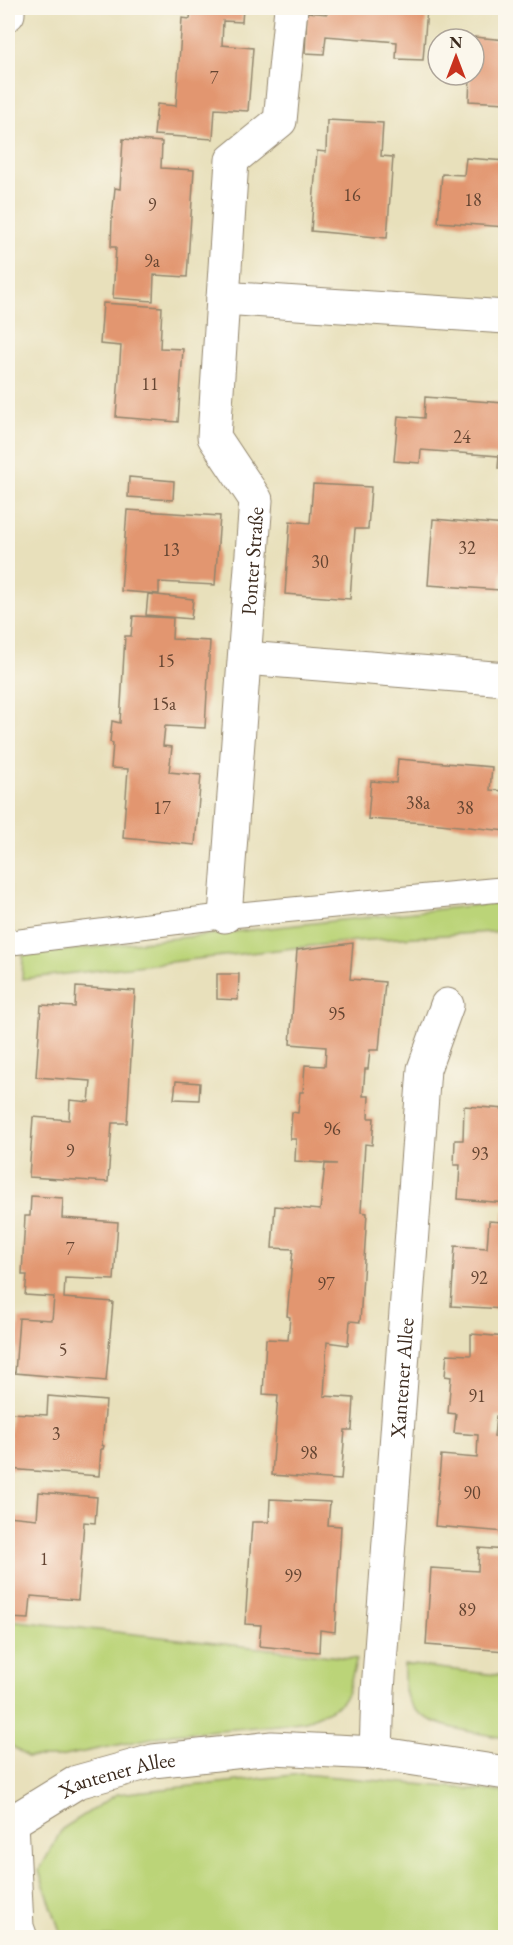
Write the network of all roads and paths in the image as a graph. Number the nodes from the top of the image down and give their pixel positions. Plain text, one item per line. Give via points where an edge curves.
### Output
1 (8, 8) edge
2 (291, 8) edge
3 (8, 14) edge
4 (223, 298) junction
5 (506, 317) edge
6 (245, 658) junction
7 (506, 679) edge
8 (506, 889) edge
9 (225, 916) junction
10 (8, 943) edge
11 (447, 1005) dead end
12 (376, 1754) junction
13 (506, 1773) edge
14 (10, 1819) edge
15 (21, 1938) edge

1 - 3 street
2 - 4 street, Ponter Straße via 280,121 232,160
4 - 5 street
4 - 6 street, Ponter Straße via 213,437 256,500
6 - 7 street
6 - 9 street, Ponter Straße
8 - 9 lane
9 - 10 lane
11 - 12 street, Xantener Allee via 424,1070
12 - 13 street, Xantener Allee
12 - 14 street, Xantener Allee via 272,1748 153,1761 77,1782
14 - 15 street

